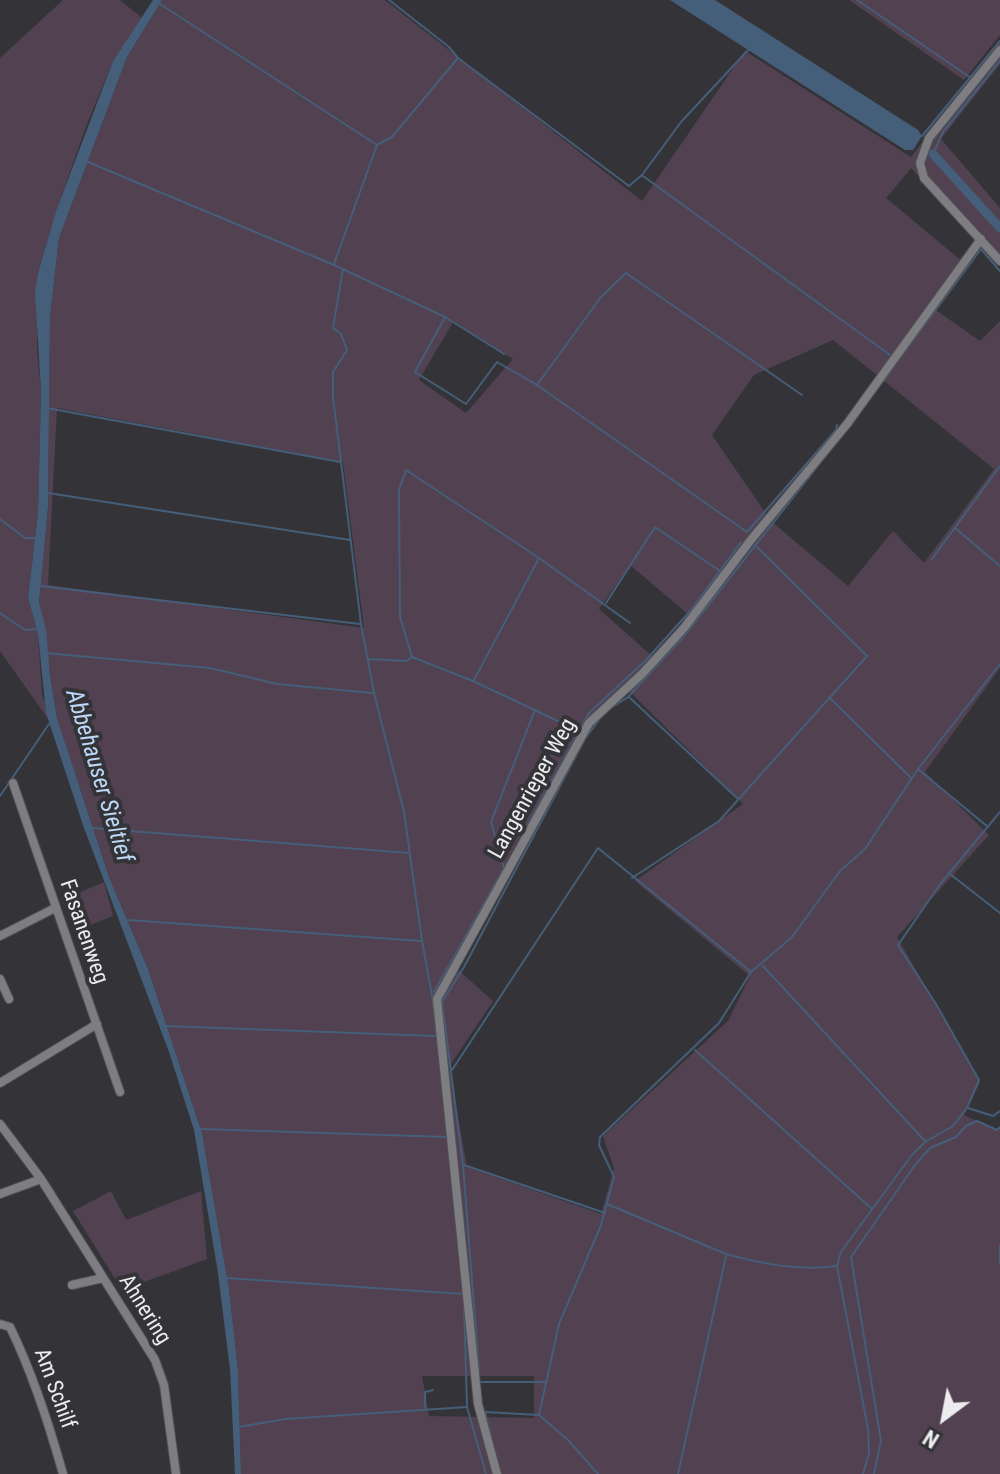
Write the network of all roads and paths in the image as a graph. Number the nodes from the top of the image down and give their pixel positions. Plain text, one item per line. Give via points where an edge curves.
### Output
1 (1000, 50) edge
2 (981, 239) junction
3 (1000, 261) edge
4 (13, 783) dead end
5 (55, 908) junction
6 (0, 936) edge
7 (0, 979) edge
8 (9, 999) dead end
9 (97, 1024) junction
10 (0, 1083) edge
11 (120, 1092) dead end
12 (0, 1124) edge
13 (41, 1179) junction
14 (0, 1194) edge
15 (103, 1278) junction
16 (72, 1285) dead end
17 (0, 1324) edge
18 (63, 1474) edge
19 (176, 1474) edge
20 (497, 1474) edge

1 - 2 street via 929,138 920,163 924,178
2 - 3 street
2 - 20 street, Langenrieper Weg via 847,424 684,628 589,723 437,999 478,1404
4 - 5 street, Fasanenweg
5 - 6 street
5 - 9 street, Fasanenweg
7 - 8 street
9 - 10 street
9 - 11 street, Fasanenweg
12 - 13 street, Ahnering
13 - 14 street
13 - 15 street, Ahnering
15 - 16 street
15 - 19 street, Ahnering via 155,1360 164,1385
17 - 18 street, Am Schilf via 10,1327 22,1352

